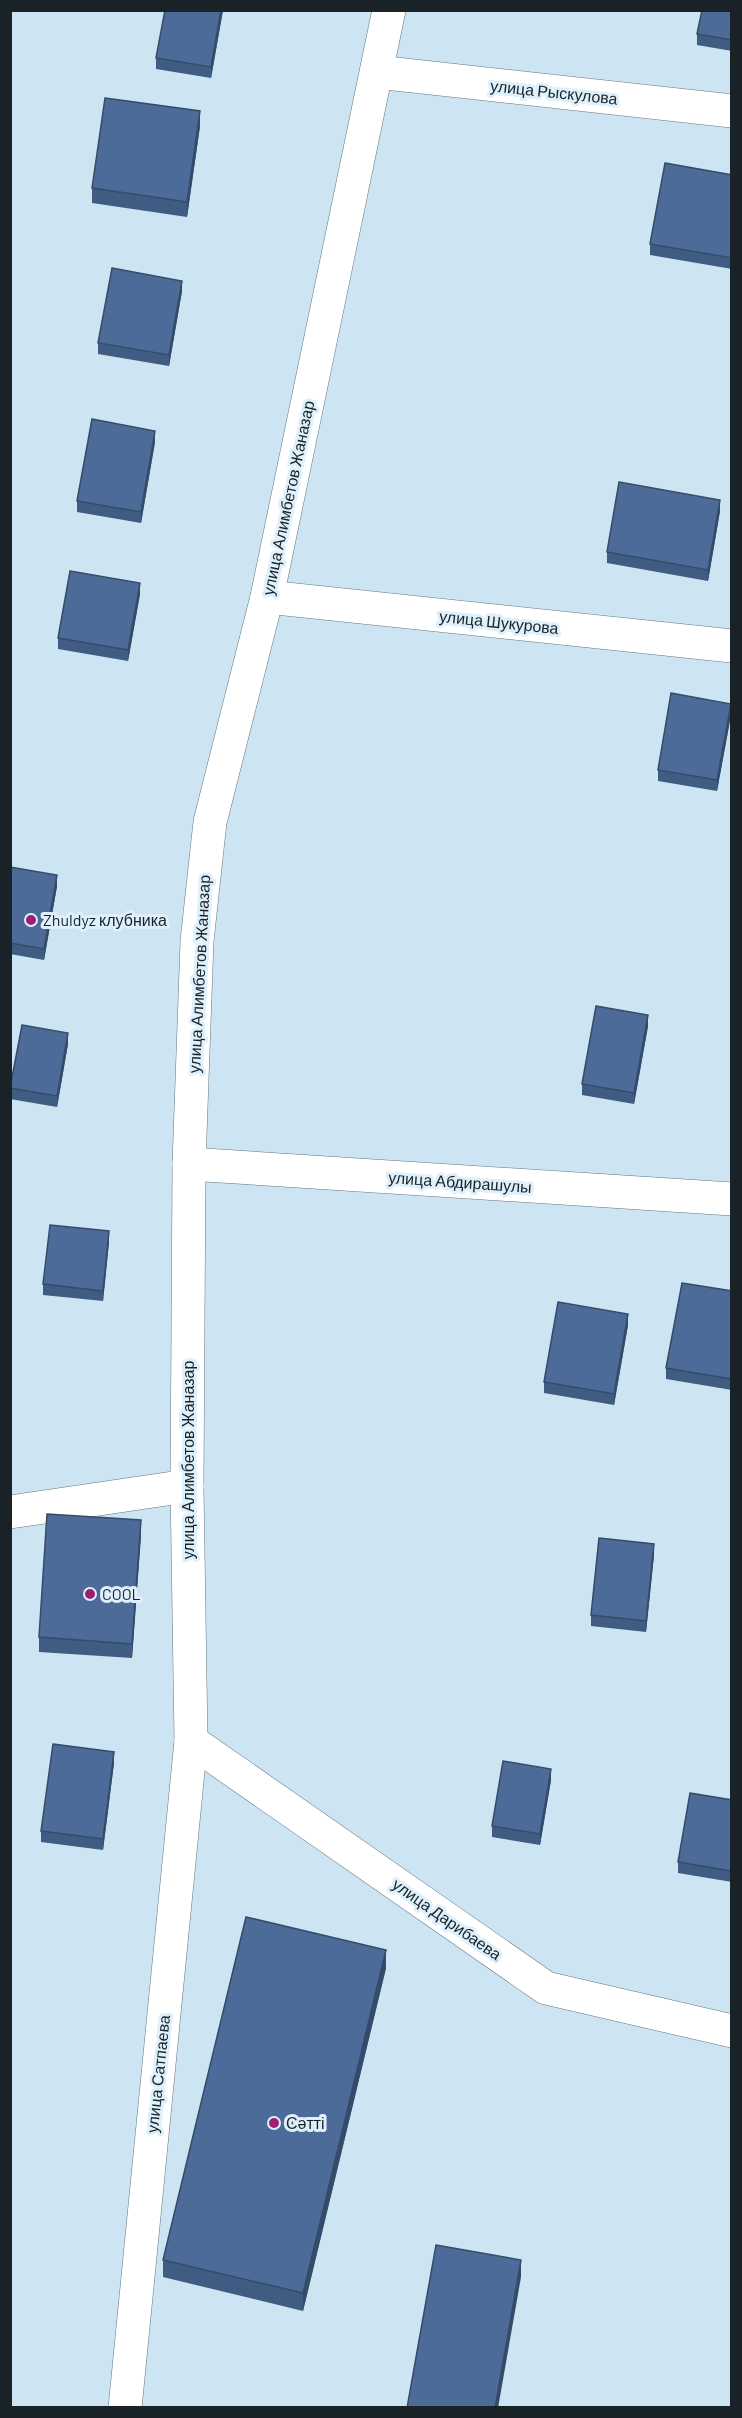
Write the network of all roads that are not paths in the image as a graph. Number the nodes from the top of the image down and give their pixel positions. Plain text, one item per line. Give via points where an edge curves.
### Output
1 (389, 10) edge
2 (377, 72) junction
3 (732, 111) edge
4 (267, 597) junction
5 (732, 646) edge
6 (189, 1164) junction
7 (732, 1199) edge
8 (187, 1486) junction
9 (10, 1512) edge
10 (190, 1741) junction
11 (732, 2031) edge
12 (125, 2408) edge

1 - 2 street, улица Алимбетов Жаназар
2 - 3 street, улица Рыскулова
2 - 4 street, улица Алимбетов Жаназар
4 - 5 street, улица Шукурова
4 - 6 street, улица Алимбетов Жаназар via 210,822 197,941
6 - 7 street, улица Абдирашулы
6 - 8 street, улица Алимбетов Жаназар
8 - 9 street
8 - 10 street, улица Алимбетов Жаназар
10 - 11 street, улица Дарибаева via 546,1988
10 - 12 street, улица Сатпаева

